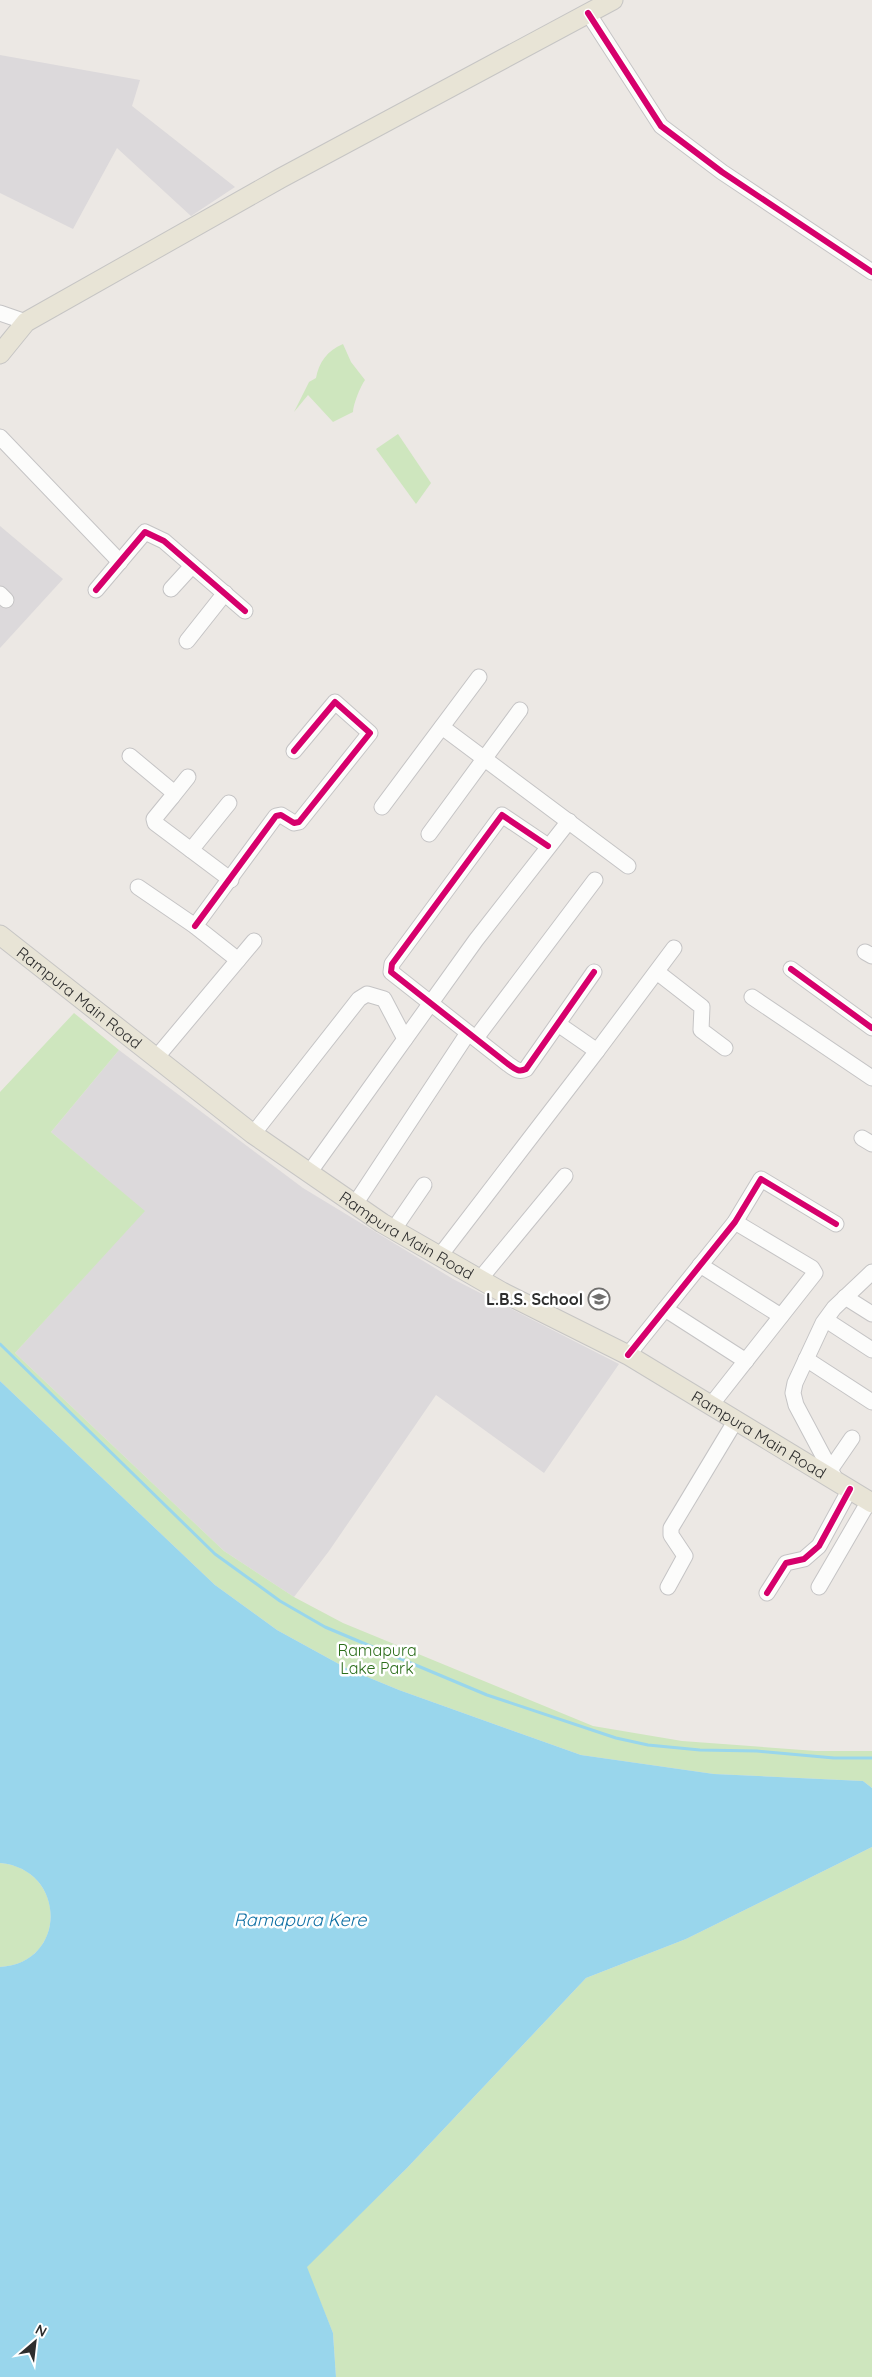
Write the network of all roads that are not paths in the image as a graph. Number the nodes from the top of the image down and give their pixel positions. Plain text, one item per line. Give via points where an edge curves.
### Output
1 (613, 0) edge
2 (588, 13) junction
3 (872, 272) edge
4 (0, 313) edge
5 (26, 322) junction
6 (0, 354) edge
7 (0, 437) edge
8 (120, 562) junction
9 (192, 566) junction
10 (171, 589) dead end
11 (96, 590) dead end
12 (225, 593) junction
13 (245, 611) dead end
14 (188, 641) dead end
15 (479, 677) dead end
16 (520, 710) dead end
17 (442, 727) junction
18 (294, 751) dead end
19 (130, 756) dead end
20 (484, 758) junction
21 (188, 778) dead end
22 (172, 796) junction
23 (229, 803) dead end
24 (382, 807) dead end
25 (569, 821) junction
26 (428, 834) dead end
27 (548, 846) junction
28 (191, 850) junction
29 (628, 866) dead end
30 (231, 880) junction
31 (595, 880) dead end
32 (138, 888) dead end
33 (195, 926) junction
34 (0, 935) edge
35 (254, 941) dead end
36 (674, 948) dead end
37 (238, 960) junction
38 (791, 969) dead end
39 (594, 972) dead end
40 (657, 972) junction
41 (752, 997) dead end
42 (430, 1004) junction
43 (558, 1024) junction
44 (872, 1028) edge
45 (472, 1035) junction
46 (405, 1038) junction
47 (725, 1048) dead end
48 (597, 1051) junction
49 (156, 1058) junction
50 (872, 1078) edge
51 (253, 1134) junction
52 (309, 1173) junction
53 (565, 1176) dead end
54 (424, 1185) dead end
55 (355, 1204) junction
56 (376, 1219) junction
57 (735, 1222) junction
58 (398, 1223) junction
59 (836, 1224) dead end
60 (420, 1245) junction
61 (439, 1257) junction
62 (700, 1265) junction
63 (872, 1272) edge
64 (480, 1279) junction
65 (845, 1297) junction
66 (665, 1309) junction
67 (872, 1314) edge
68 (781, 1316) junction
69 (826, 1320) junction
70 (872, 1350) edge
71 (628, 1355) junction
72 (806, 1359) junction
73 (746, 1361) junction
74 (872, 1402) edge
75 (711, 1405) junction
76 (736, 1420) junction
77 (852, 1438) dead end
78 (839, 1480) junction
79 (870, 1502) edge
80 (668, 1587) dead end
81 (819, 1587) dead end
82 (768, 1594) dead end

1 - 2 main road
2 - 3 street via 661,126 722,172
2 - 5 main road via 281,178
4 - 5 street
5 - 6 main road
7 - 8 street
8 - 9 street via 145,532 164,541
8 - 11 street
9 - 10 street
9 - 12 street
12 - 13 street
12 - 14 street
15 - 17 street
16 - 20 street
17 - 20 street
17 - 24 street
18 - 30 street via 335,702 370,733 299,822 294,824 276,816
19 - 22 street via 172,791
20 - 25 street
20 - 26 street
21 - 22 street
22 - 28 street via 154,819 155,823
23 - 28 street
25 - 27 street
25 - 29 street
27 - 42 street
27 - 42 street via 502,815 392,964 393,975
28 - 30 street
30 - 33 street
31 - 45 street
32 - 33 street
33 - 37 street
34 - 49 main road, Rampura Main Road
35 - 37 street
36 - 40 street
37 - 49 street
38 - 44 street
39 - 43 street
40 - 47 street via 702,1007 701,1030
40 - 48 street
41 - 50 street
42 - 45 street
42 - 46 street
43 - 45 street via 522,1071 516,1070
43 - 48 street
45 - 55 street
46 - 51 street via 384,999 368,994 359,999
46 - 52 street
48 - 61 street
49 - 51 main road, Rampura Main Road
51 - 52 main road, Rampura Main Road
52 - 55 main road, Rampura Main Road
53 - 64 street
54 - 58 street
55 - 56 main road, Rampura Main Road
56 - 58 street via 383,1215
56 - 60 main road, Rampura Main Road
57 - 59 street via 761,1179
57 - 62 street
57 - 68 street via 814,1270 815,1273
58 - 60 street via 422,1239
60 - 61 main road, Rampura Main Road
61 - 64 main road, Rampura Main Road
62 - 66 street
62 - 68 street
63 - 65 street
64 - 71 main road, Rampura Main Road
65 - 67 street
65 - 69 street
66 - 71 street
66 - 73 street
68 - 73 street
69 - 70 street
69 - 72 street
71 - 75 main road, Rampura Main Road
72 - 74 street
72 - 78 street via 795,1383 796,1405
73 - 75 street
75 - 76 main road, Rampura Main Road
76 - 78 main road, Rampura Main Road
76 - 80 street via 672,1528 672,1535 685,1556
77 - 78 street
78 - 79 main road, Rampura Main Road
78 - 82 street via 819,1546 804,1559 786,1563
79 - 81 street

